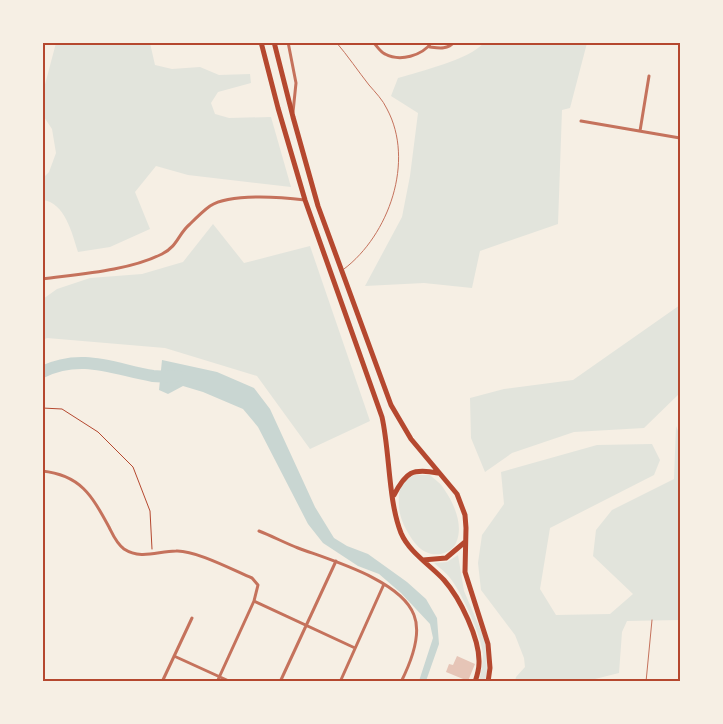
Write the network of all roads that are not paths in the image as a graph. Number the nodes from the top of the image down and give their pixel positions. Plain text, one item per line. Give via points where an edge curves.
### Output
1 (261, 42) edge
2 (274, 42) edge
3 (288, 42) edge
4 (336, 42) edge
5 (373, 42) edge
6 (432, 42) edge
7 (454, 42) edge
8 (428, 47) junction
9 (649, 76) dead end
10 (293, 117) junction
11 (581, 121) dead end
12 (640, 131) junction
13 (680, 138) edge
14 (305, 200) junction
15 (342, 271) junction
16 (42, 279) edge
17 (42, 471) edge
18 (438, 474) junction
19 (393, 497) junction
20 (259, 531) dead end
21 (465, 542) junction
22 (423, 560) junction
23 (336, 561) junction
24 (384, 584) junction
25 (254, 601) junction
26 (192, 618) dead end
27 (652, 620) dead end
28 (306, 625) junction
29 (355, 648) junction
30 (174, 656) junction
31 (220, 676) junction
32 (162, 682) edge
33 (217, 682) edge
34 (231, 682) edge
35 (280, 682) edge
36 (340, 682) edge
37 (401, 682) edge
38 (475, 682) edge
39 (488, 682) edge
40 (646, 682) edge

1 - 14 highway
2 - 10 highway
3 - 10 street via 296,83
4 - 15 lane via 387,108 399,145 392,199 376,235 354,262
5 - 8 street via 383,53 393,57 407,58
6 - 8 street
7 - 8 street via 451,46
9 - 12 street
10 - 15 highway via 318,206
11 - 12 street
12 - 13 street
14 - 16 street via 256,198 219,202 188,225 176,244 159,256 126,266
14 - 19 highway via 382,417
15 - 18 highway via 392,405
17 - 25 street via 56,472 72,479 92,497 117,543 126,550 146,556 189,552 252,578 258,585
18 - 19 highway via 423,470 408,474
18 - 21 highway via 457,494 466,528
19 - 22 highway via 402,536
20 - 23 street
21 - 22 highway via 446,558
21 - 39 highway via 465,572 488,644
22 - 38 highway via 455,595 474,635 479,663
23 - 24 street
23 - 28 street
24 - 29 street
24 - 37 street via 404,600 414,614 417,628
25 - 28 street
25 - 31 street
26 - 30 street
27 - 40 lane
28 - 29 street
28 - 35 street
29 - 36 street
30 - 31 street
30 - 32 street
31 - 33 street
31 - 34 street

